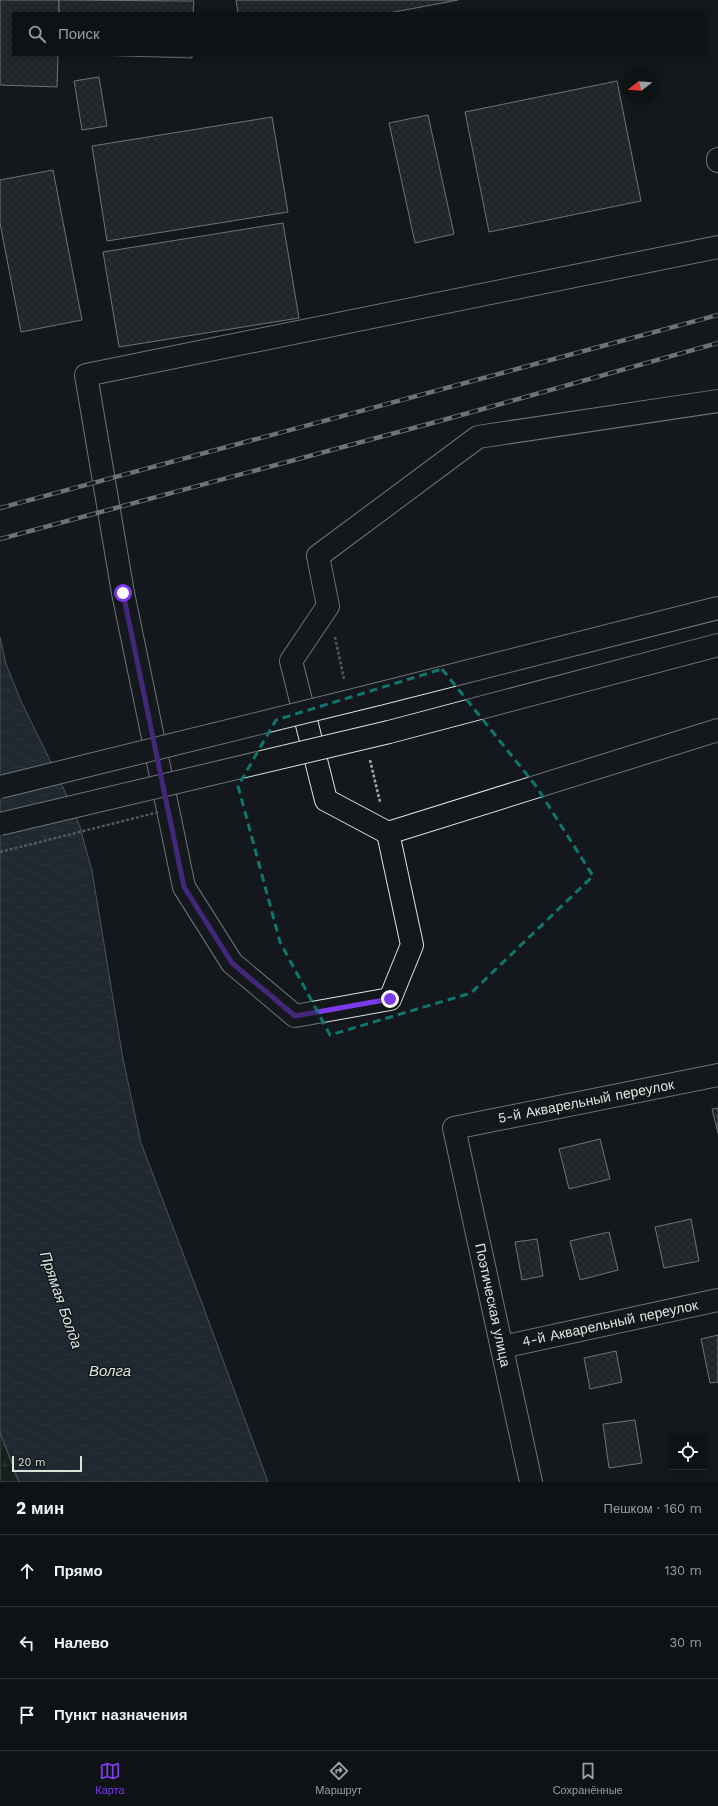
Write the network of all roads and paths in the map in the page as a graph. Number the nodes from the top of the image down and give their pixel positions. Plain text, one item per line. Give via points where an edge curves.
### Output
1 (718, 247) edge
2 (718, 401) edge
3 (328, 606) junction
4 (718, 608) edge
5 (718, 645) edge
6 (344, 679) dead end
7 (718, 730) edge
8 (370, 760) dead end
9 (0, 787) edge
10 (0, 824) edge
11 (388, 833) junction
12 (718, 1075) edge
13 (454, 1128) joint
14 (718, 1300) edge
15 (502, 1347) junction
16 (531, 1482) edge

1 - 11 main road via 86,375 123,593 184,887 232,963 295,1016 390,999 412,945
2 - 3 main road via 478,437 318,556
3 - 6 path
3 - 11 main road via 291,661 326,800
4 - 9 main road, bridge
5 - 10 main road, bridge via 389,732
7 - 11 main road
8 - 11 path
12 - 13 main road, 5-й Акварельный переулок
13 - 15 main road, Поэтическая улица
14 - 15 main road, 4-й Акварельный переулок
15 - 16 main road, Поэтическая улица

